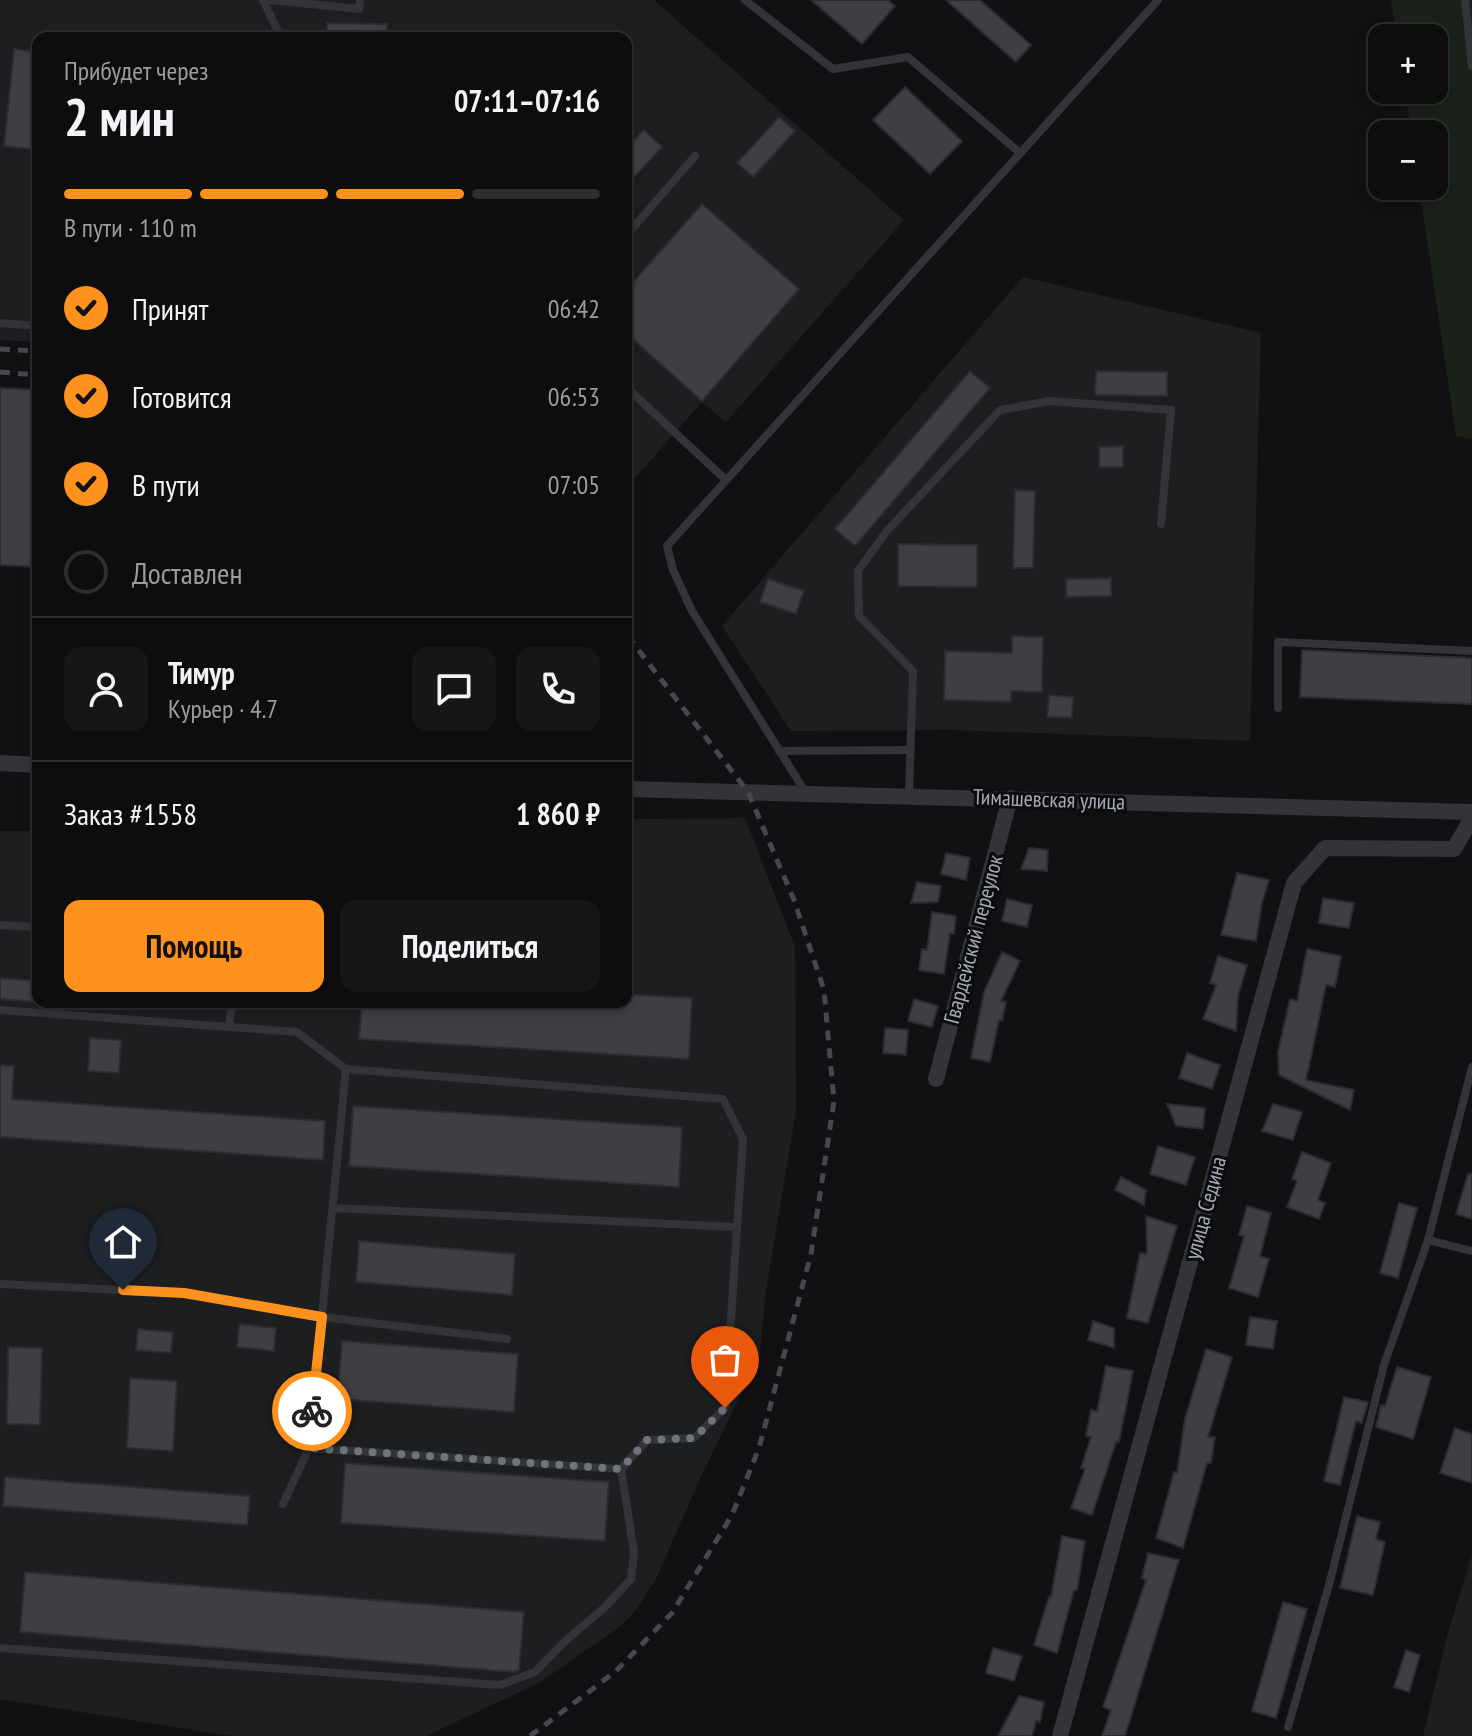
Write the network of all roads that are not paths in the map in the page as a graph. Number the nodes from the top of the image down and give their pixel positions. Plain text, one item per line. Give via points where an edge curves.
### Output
1 (263, 0) edge
2 (271, 0) edge
3 (360, 0) edge
4 (745, 0) edge
5 (1158, 0) edge
6 (1465, 0) edge
7 (278, 32) edge
8 (1472, 66) edge
9 (1020, 153) junction
10 (695, 156) dead end
11 (632, 229) edge
12 (0, 323) edge
13 (32, 326) edge
14 (632, 393) edge
15 (726, 480) junction
16 (1161, 524) dead end
17 (1472, 651) edge
18 (1278, 708) dead end
19 (910, 750) junction
20 (779, 751) junction
21 (0, 763) edge
22 (32, 765) edge
23 (632, 789) edge
24 (806, 793) junction
25 (909, 795) junction
26 (1010, 798) junction
27 (1472, 815) edge
28 (0, 925) edge
29 (32, 927) edge
30 (231, 1008) edge
31 (0, 1010) edge
32 (229, 1027) junction
33 (1472, 1067) edge
34 (346, 1069) junction
35 (936, 1079) dead end
36 (333, 1208) junction
37 (735, 1227) junction
38 (1428, 1240) junction
39 (1472, 1251) edge
40 (0, 1284) edge
41 (322, 1317) junction
42 (507, 1339) dead end
43 (309, 1448) junction
44 (621, 1469) junction
45 (283, 1504) dead end
46 (0, 1648) edge
47 (1288, 1727) dead end
48 (1060, 1736) edge

1 - 7 lane
2 - 3 lane via 359,9
4 - 9 lane via 833,69 908,57
5 - 9 lane
6 - 8 lane
9 - 15 lane
10 - 11 lane
12 - 13 lane
14 - 15 lane
15 - 20 lane via 667,546 692,611
16 - 19 lane via 1171,410 1049,401 1000,410 886,532 858,571 859,616 913,671
17 - 18 lane via 1278,642
19 - 20 lane
19 - 25 lane
20 - 24 lane
21 - 22 street
23 - 24 street, Тимашевская улица
24 - 25 street, Тимашевская улица
25 - 26 street, Тимашевская улица
26 - 27 street, Тимашевская улица
26 - 35 street, Гвардейский переулок
27 - 48 street, улица Седина via 1454,849 1325,848 1294,883
28 - 29 lane
30 - 32 lane
31 - 32 lane
32 - 34 lane via 297,1032
33 - 38 lane
34 - 36 lane
34 - 37 lane via 723,1099 743,1139
36 - 37 lane
36 - 41 lane
37 - 44 lane via 725,1408 694,1438 647,1440
38 - 39 lane
38 - 47 lane via 1384,1365
40 - 41 lane via 184,1293
41 - 42 lane
41 - 43 lane
43 - 44 lane
43 - 45 lane
44 - 46 lane via 634,1552 631,1579 535,1672 500,1685

